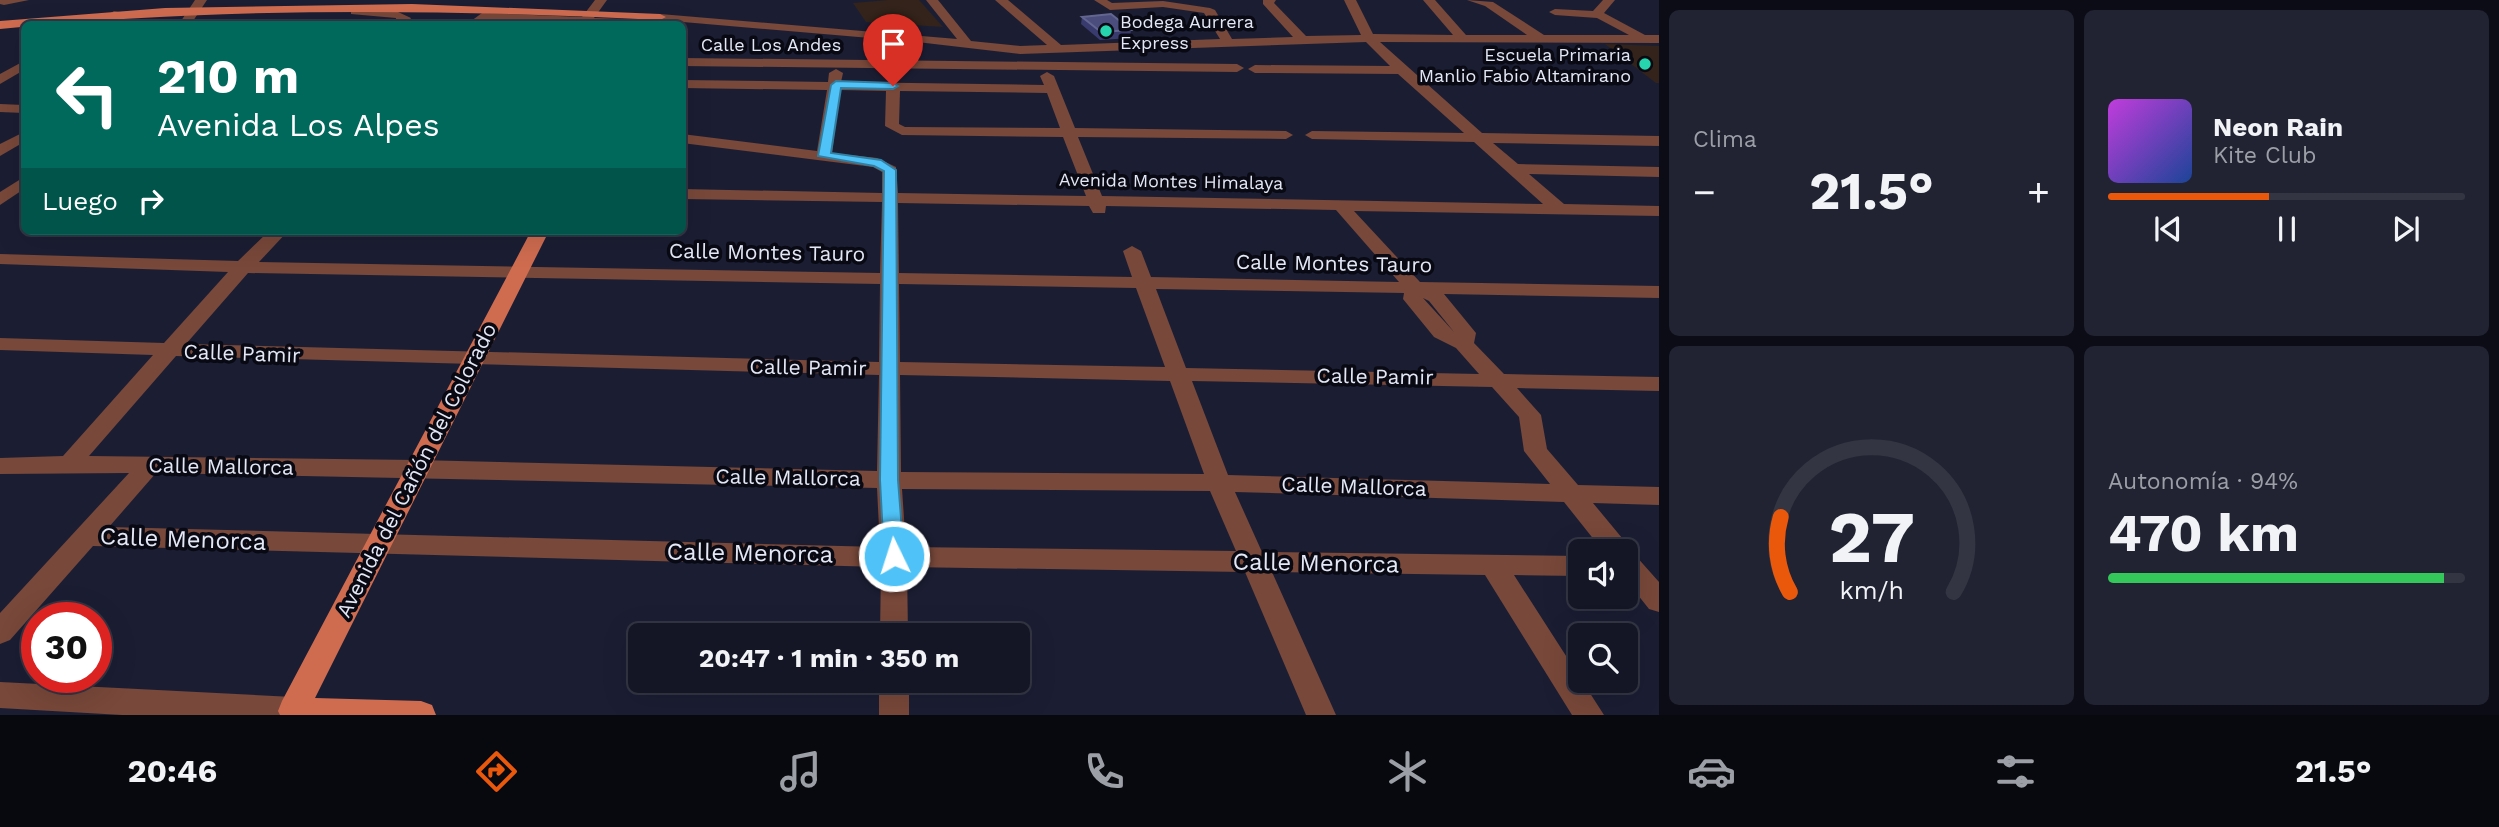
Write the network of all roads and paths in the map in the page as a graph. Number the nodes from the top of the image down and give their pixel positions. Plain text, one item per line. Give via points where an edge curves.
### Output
1 (23, 0) edge
2 (601, 0) edge
3 (932, 0) edge
4 (1001, 0) edge
5 (1100, 0) edge
6 (1252, 0) edge
7 (1429, 0) edge
8 (1473, 0) edge
9 (1609, 0) edge
10 (1268, 1) edge
11 (1353, 1) edge
12 (4, 2) edge
13 (386, 6) edge
14 (193, 12) edge
15 (293, 12) dead end
16 (1555, 12) dead end
17 (1600, 15) junction
18 (588, 16) junction
19 (108, 19) edge
20 (477, 20) edge
21 (72, 21) edge
22 (403, 21) edge
23 (645, 21) edge
24 (21, 24) edge
25 (686, 24) edge
26 (1, 25) edge
27 (1462, 38) junction
28 (1540, 38) junction
29 (1302, 39) junction
30 (1644, 39) junction
31 (1659, 39) edge
32 (1227, 41) junction
33 (1372, 41) junction
34 (968, 45) junction
35 (1240, 48) dead end
36 (1060, 50) junction
37 (1041, 51) junction
38 (686, 62) edge
39 (837, 63) junction
40 (1045, 66) junction
41 (21, 67) edge
42 (1237, 68) dead end
43 (1255, 69) dead end
44 (1401, 70) junction
45 (0, 80) edge
46 (686, 84) edge
47 (836, 85) junction
48 (893, 86) junction
49 (1051, 89) junction
50 (0, 108) edge
51 (20, 108) edge
52 (0, 118) edge
53 (1067, 134) junction
54 (1286, 135) dead end
55 (1312, 135) dead end
56 (21, 138) edge
57 (1478, 138) junction
58 (686, 139) edge
59 (1659, 141) edge
60 (0, 151) edge
61 (824, 156) junction
62 (1514, 169) junction
63 (1659, 172) edge
64 (0, 187) edge
65 (21, 189) edge
66 (21, 190) edge
67 (21, 190) edge
68 (686, 194) edge
69 (0, 200) edge
70 (686, 203) edge
71 (888, 203) junction
72 (1097, 206) junction
73 (1559, 209) junction
74 (1344, 210) junction
75 (1374, 210) junction
76 (1659, 211) edge
77 (0, 214) edge
78 (1659, 219) edge
79 (275, 235) edge
80 (538, 235) edge
81 (1132, 251) dead end
82 (0, 259) edge
83 (243, 267) junction
84 (518, 272) junction
85 (888, 276) junction
86 (1145, 281) junction
87 (1414, 287) junction
88 (1659, 292) edge
89 (0, 344) edge
90 (168, 351) junction
91 (473, 359) junction
92 (890, 368) junction
93 (1177, 372) junction
94 (1496, 379) junction
95 (1659, 384) edge
96 (69, 464) junction
97 (150, 465) junction
98 (0, 466) edge
99 (417, 468) junction
100 (889, 480) junction
101 (1219, 483) junction
102 (1573, 492) junction
103 (1659, 496) edge
104 (87, 536) junction
105 (1608, 539) edge
106 (377, 545) junction
107 (894, 556) junction
108 (1253, 561) junction
109 (1568, 566) edge
110 (1494, 567) junction
111 (1638, 577) edge
112 (1659, 601) edge
113 (894, 623) edge
114 (0, 632) edge
115 (894, 693) edge
116 (0, 695) edge
117 (293, 711) junction
118 (421, 715) edge
119 (894, 715) edge
120 (1321, 715) edge
121 (1590, 715) edge

1 - 12 street
2 - 18 street
3 - 34 street
4 - 36 street
5 - 32 street via 1110,7 1163,4 1206,10
6 - 10 street
7 - 27 street
8 - 28 street via 1489,4
9 - 17 street
10 - 29 street
11 - 33 street
13 - 14 main road via 294,2
13 - 15 street
13 - 18 main road
13 - 22 street
14 - 19 street
16 - 17 street
17 - 30 street
18 - 20 street
18 - 23 street
19 - 21 main road
24 - 26 main road
25 - 34 street
27 - 28 street
27 - 33 street
28 - 30 street
29 - 32 street
29 - 33 street
30 - 31 street
32 - 36 street
33 - 35 street
33 - 44 street
34 - 37 street
36 - 37 street
37 - 40 street
38 - 39 street, Calle Los Andes
39 - 40 street, Calle Los Andes
39 - 47 street
40 - 42 street, Calle Los Andes
40 - 49 street
41 - 45 street
43 - 44 street
44 - 57 street
46 - 47 street, Calle Los Andes
47 - 48 street, Calle Los Andes
47 - 61 street
48 - 49 street, Calle Los Andes
48 - 53 street via 895,129
49 - 53 street
50 - 51 street
51 - 52 street
53 - 54 street
53 - 72 street
55 - 57 street
56 - 60 street
57 - 59 street
57 - 62 street
58 - 61 street
61 - 71 street via 885,166 890,170
62 - 63 street
62 - 73 street
64 - 65 street
66 - 69 street
67 - 77 street
68 - 71 street, Avenida Montes Himalaya
70 - 71 street, Avenida Montes Himalaya
71 - 72 street, Avenida Montes Himalaya
71 - 85 street
72 - 74 street, Avenida Montes Himalaya
73 - 75 street, Avenida Montes Himalaya
73 - 76 street, Avenida Montes Himalaya
74 - 75 street, Avenida Montes Himalaya
74 - 87 street
75 - 78 street, Avenida Montes Himalaya
79 - 83 street
80 - 84 main road, Avenida del Cañón del Colorado
81 - 86 street
82 - 83 street, Calle Montes Tauro
83 - 84 street, Calle Montes Tauro
83 - 90 street
84 - 85 street, Calle Montes Tauro
84 - 91 main road, Avenida del Cañón del Colorado
85 - 86 street, Calle Montes Tauro
85 - 92 street
86 - 87 street, Calle Montes Tauro
86 - 93 street
87 - 88 street, Calle Montes Tauro
87 - 94 street via 1413,299 1441,333 1463,344
89 - 90 street, Calle Pamir
90 - 91 street, Calle Pamir
90 - 96 street
91 - 92 street, Calle Pamir
91 - 99 main road, Avenida del Cañón del Colorado
92 - 93 street, Calle Pamir
92 - 100 street
93 - 94 street, Calle Pamir
93 - 101 street
94 - 95 street, Calle Pamir
94 - 102 street via 1530,415 1536,451
96 - 97 street, Calle Mallorca
96 - 98 street, Calle Mallorca
97 - 99 street, Calle Mallorca
97 - 104 street
99 - 100 street, Calle Mallorca
99 - 106 main road, Avenida del Cañón del Colorado
100 - 101 street, Calle Mallorca
100 - 107 street
101 - 102 street, Calle Mallorca
101 - 108 street
102 - 103 street, Calle Mallorca
102 - 105 street
104 - 106 street, Calle Menorca
104 - 114 street
106 - 107 street, Calle Menorca
106 - 117 main road, Avenida del Cañón del Colorado
107 - 108 street, Calle Menorca
107 - 113 street
108 - 110 street, Calle Menorca
108 - 120 street
109 - 110 street, Calle Menorca
110 - 121 street
111 - 112 street
115 - 119 street
116 - 117 street
117 - 118 main road

